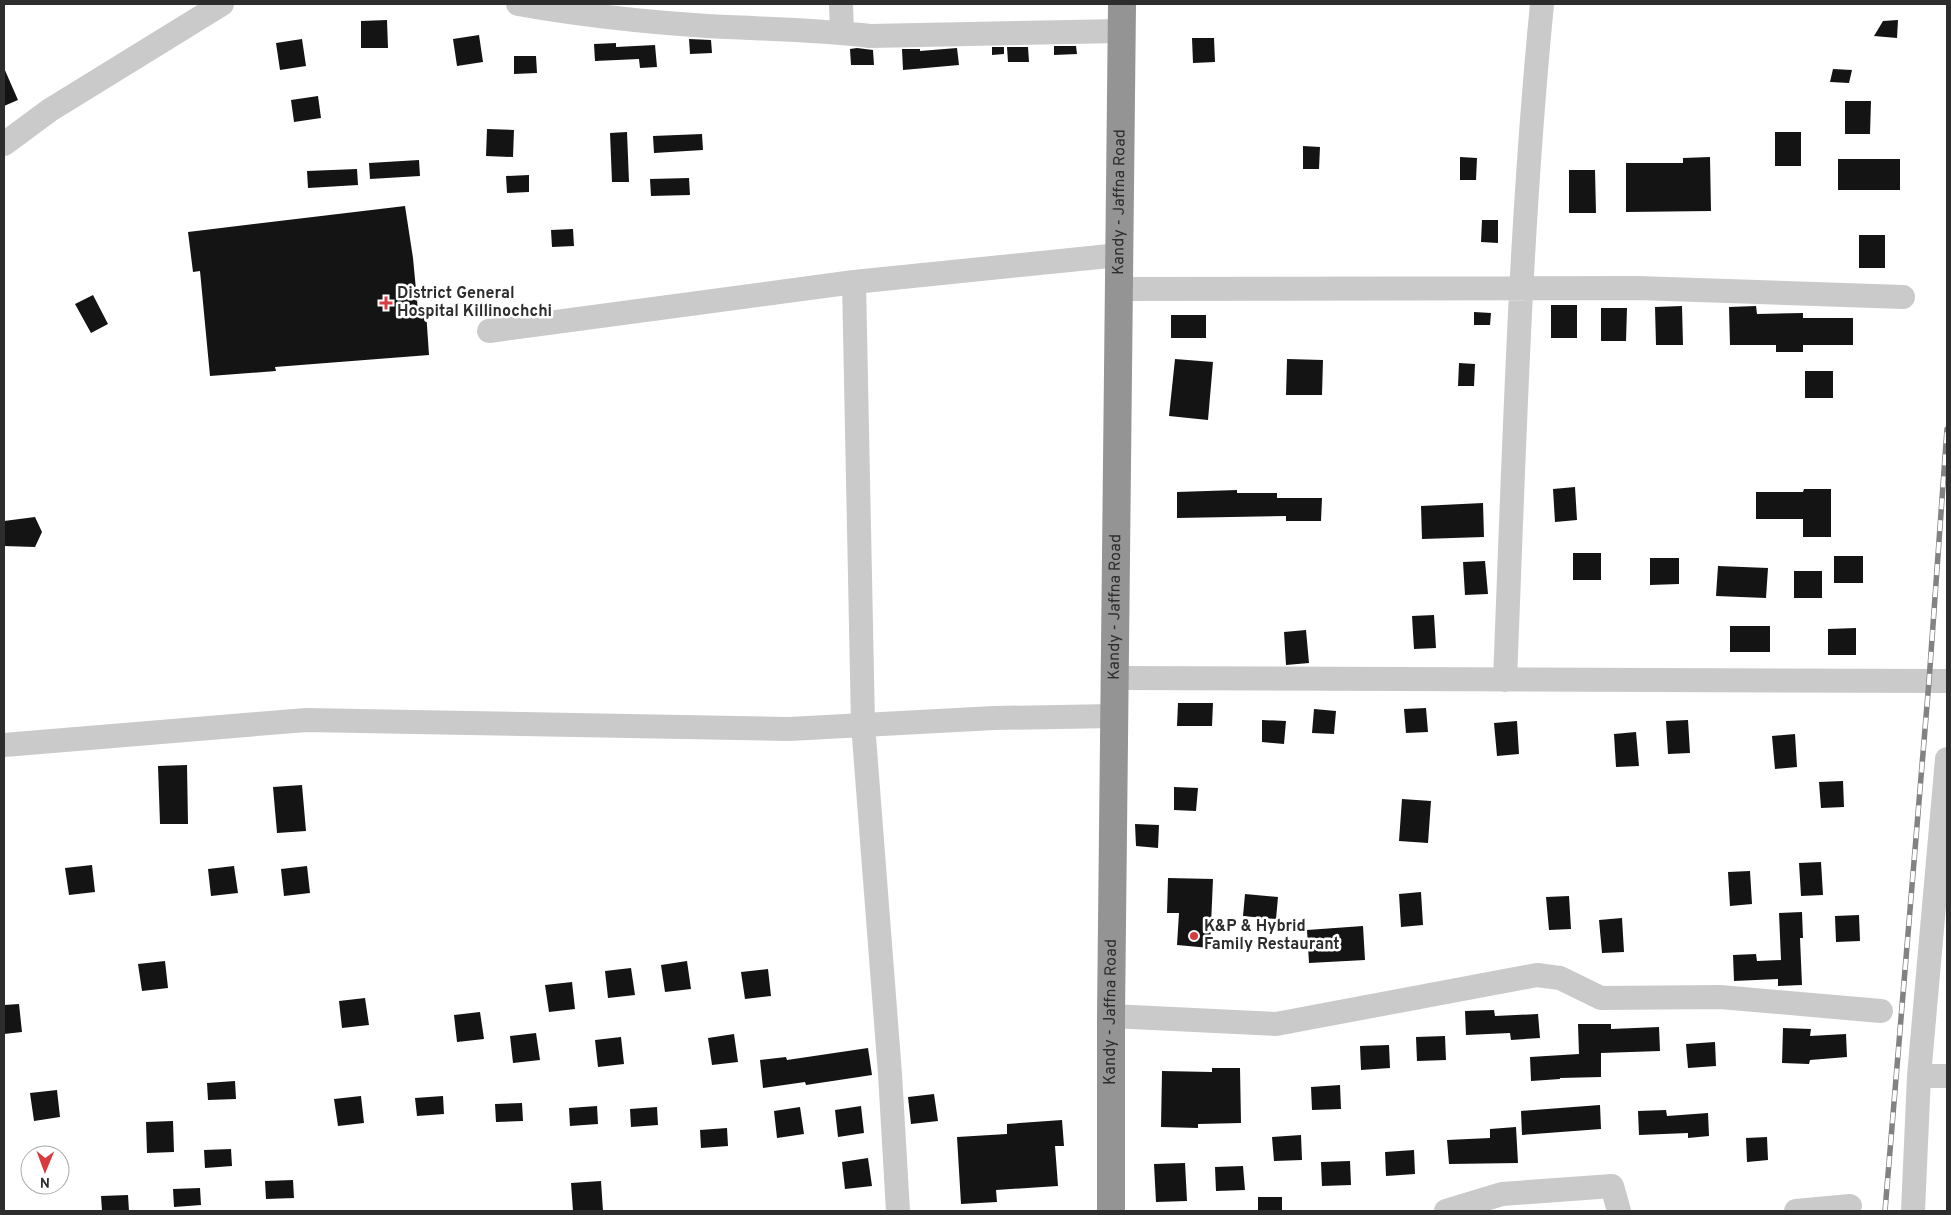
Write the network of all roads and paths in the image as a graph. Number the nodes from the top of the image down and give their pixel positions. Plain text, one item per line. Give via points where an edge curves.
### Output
1 (222, 4) edge
2 (518, 4) edge
3 (841, 4) edge
4 (1122, 4) edge
5 (1542, 4) edge
6 (1122, 31) junction
7 (842, 32) junction
8 (4, 144) edge
9 (1119, 255) junction
10 (854, 282) junction
11 (1521, 288) junction
12 (1118, 289) junction
13 (1903, 296) dead end
14 (489, 331) dead end
15 (1114, 678) junction
16 (1505, 680) junction
17 (1947, 681) edge
18 (1114, 716) junction
19 (862, 724) junction
20 (4, 745) edge
21 (1947, 759) edge
22 (1881, 1011) dead end
23 (1111, 1016) junction
24 (1919, 1076) junction
25 (1947, 1076) edge
26 (1850, 1206) dead end
27 (898, 1211) edge
28 (1111, 1211) edge
29 (1446, 1211) edge
30 (1619, 1211) edge
31 (1796, 1211) edge
32 (1913, 1211) edge

1 - 8 street via 50,110
2 - 7 street via 563,12 706,26
3 - 7 street
4 - 6 highway, Kandy - Jaffna Road
5 - 11 street
6 - 7 street via 870,36
6 - 9 highway, Kandy - Jaffna Road
9 - 10 street
9 - 12 highway, Kandy - Jaffna Road
10 - 14 street
10 - 19 street
11 - 12 street
11 - 13 street
11 - 16 street
12 - 15 highway, Kandy - Jaffna Road
15 - 16 street
15 - 18 highway, Kandy - Jaffna Road
16 - 17 street
18 - 19 street
18 - 23 highway, Kandy - Jaffna Road
19 - 20 street via 789,729 306,720
19 - 27 street
21 - 24 street
22 - 23 street via 1720,997 1601,998 1560,978 1537,974 1276,1024
23 - 28 highway, Kandy - Jaffna Road
24 - 25 street
24 - 32 street
26 - 31 street
29 - 30 street via 1502,1194 1612,1186

